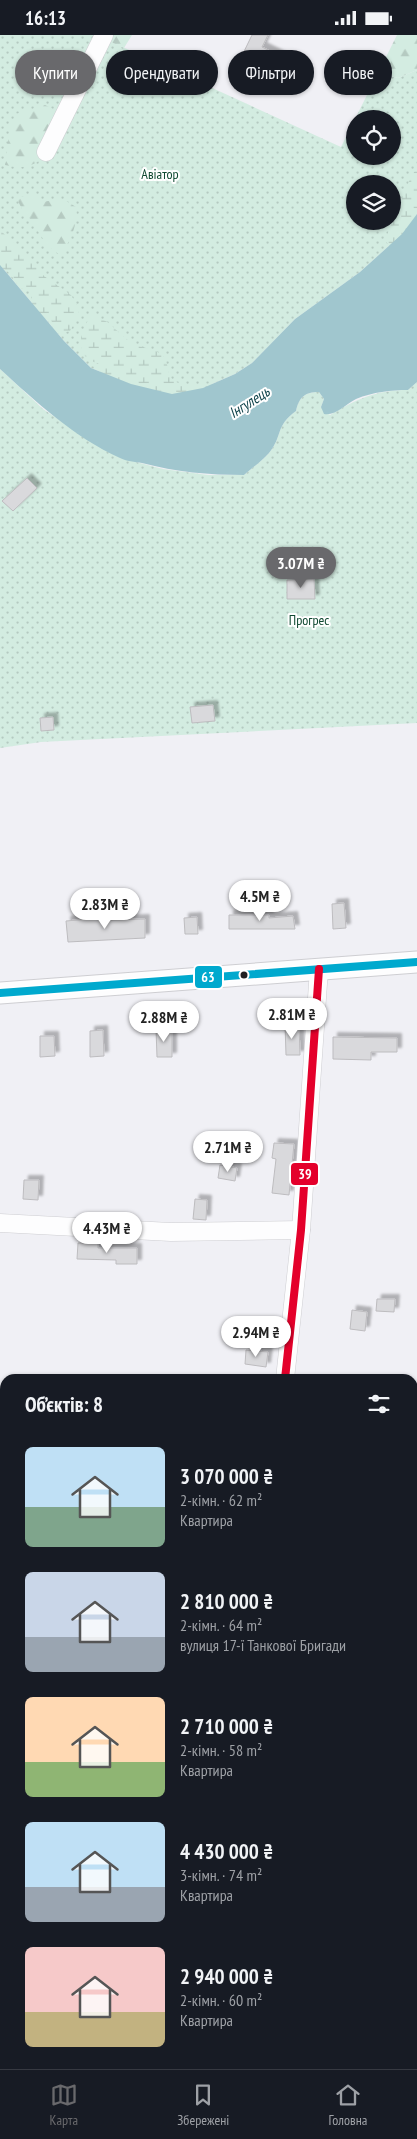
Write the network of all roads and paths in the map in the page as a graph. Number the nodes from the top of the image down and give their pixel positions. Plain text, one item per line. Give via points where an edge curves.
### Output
1 (104, 35) edge
2 (46, 152) dead end
3 (417, 962) edge
4 (319, 969) junction
5 (0, 993) edge
6 (0, 1223) edge
7 (301, 1230) junction
8 (286, 1374) edge

1 - 2 street
3 - 4 main road
4 - 5 main road
4 - 7 street
6 - 7 street via 171,1232
7 - 8 street

